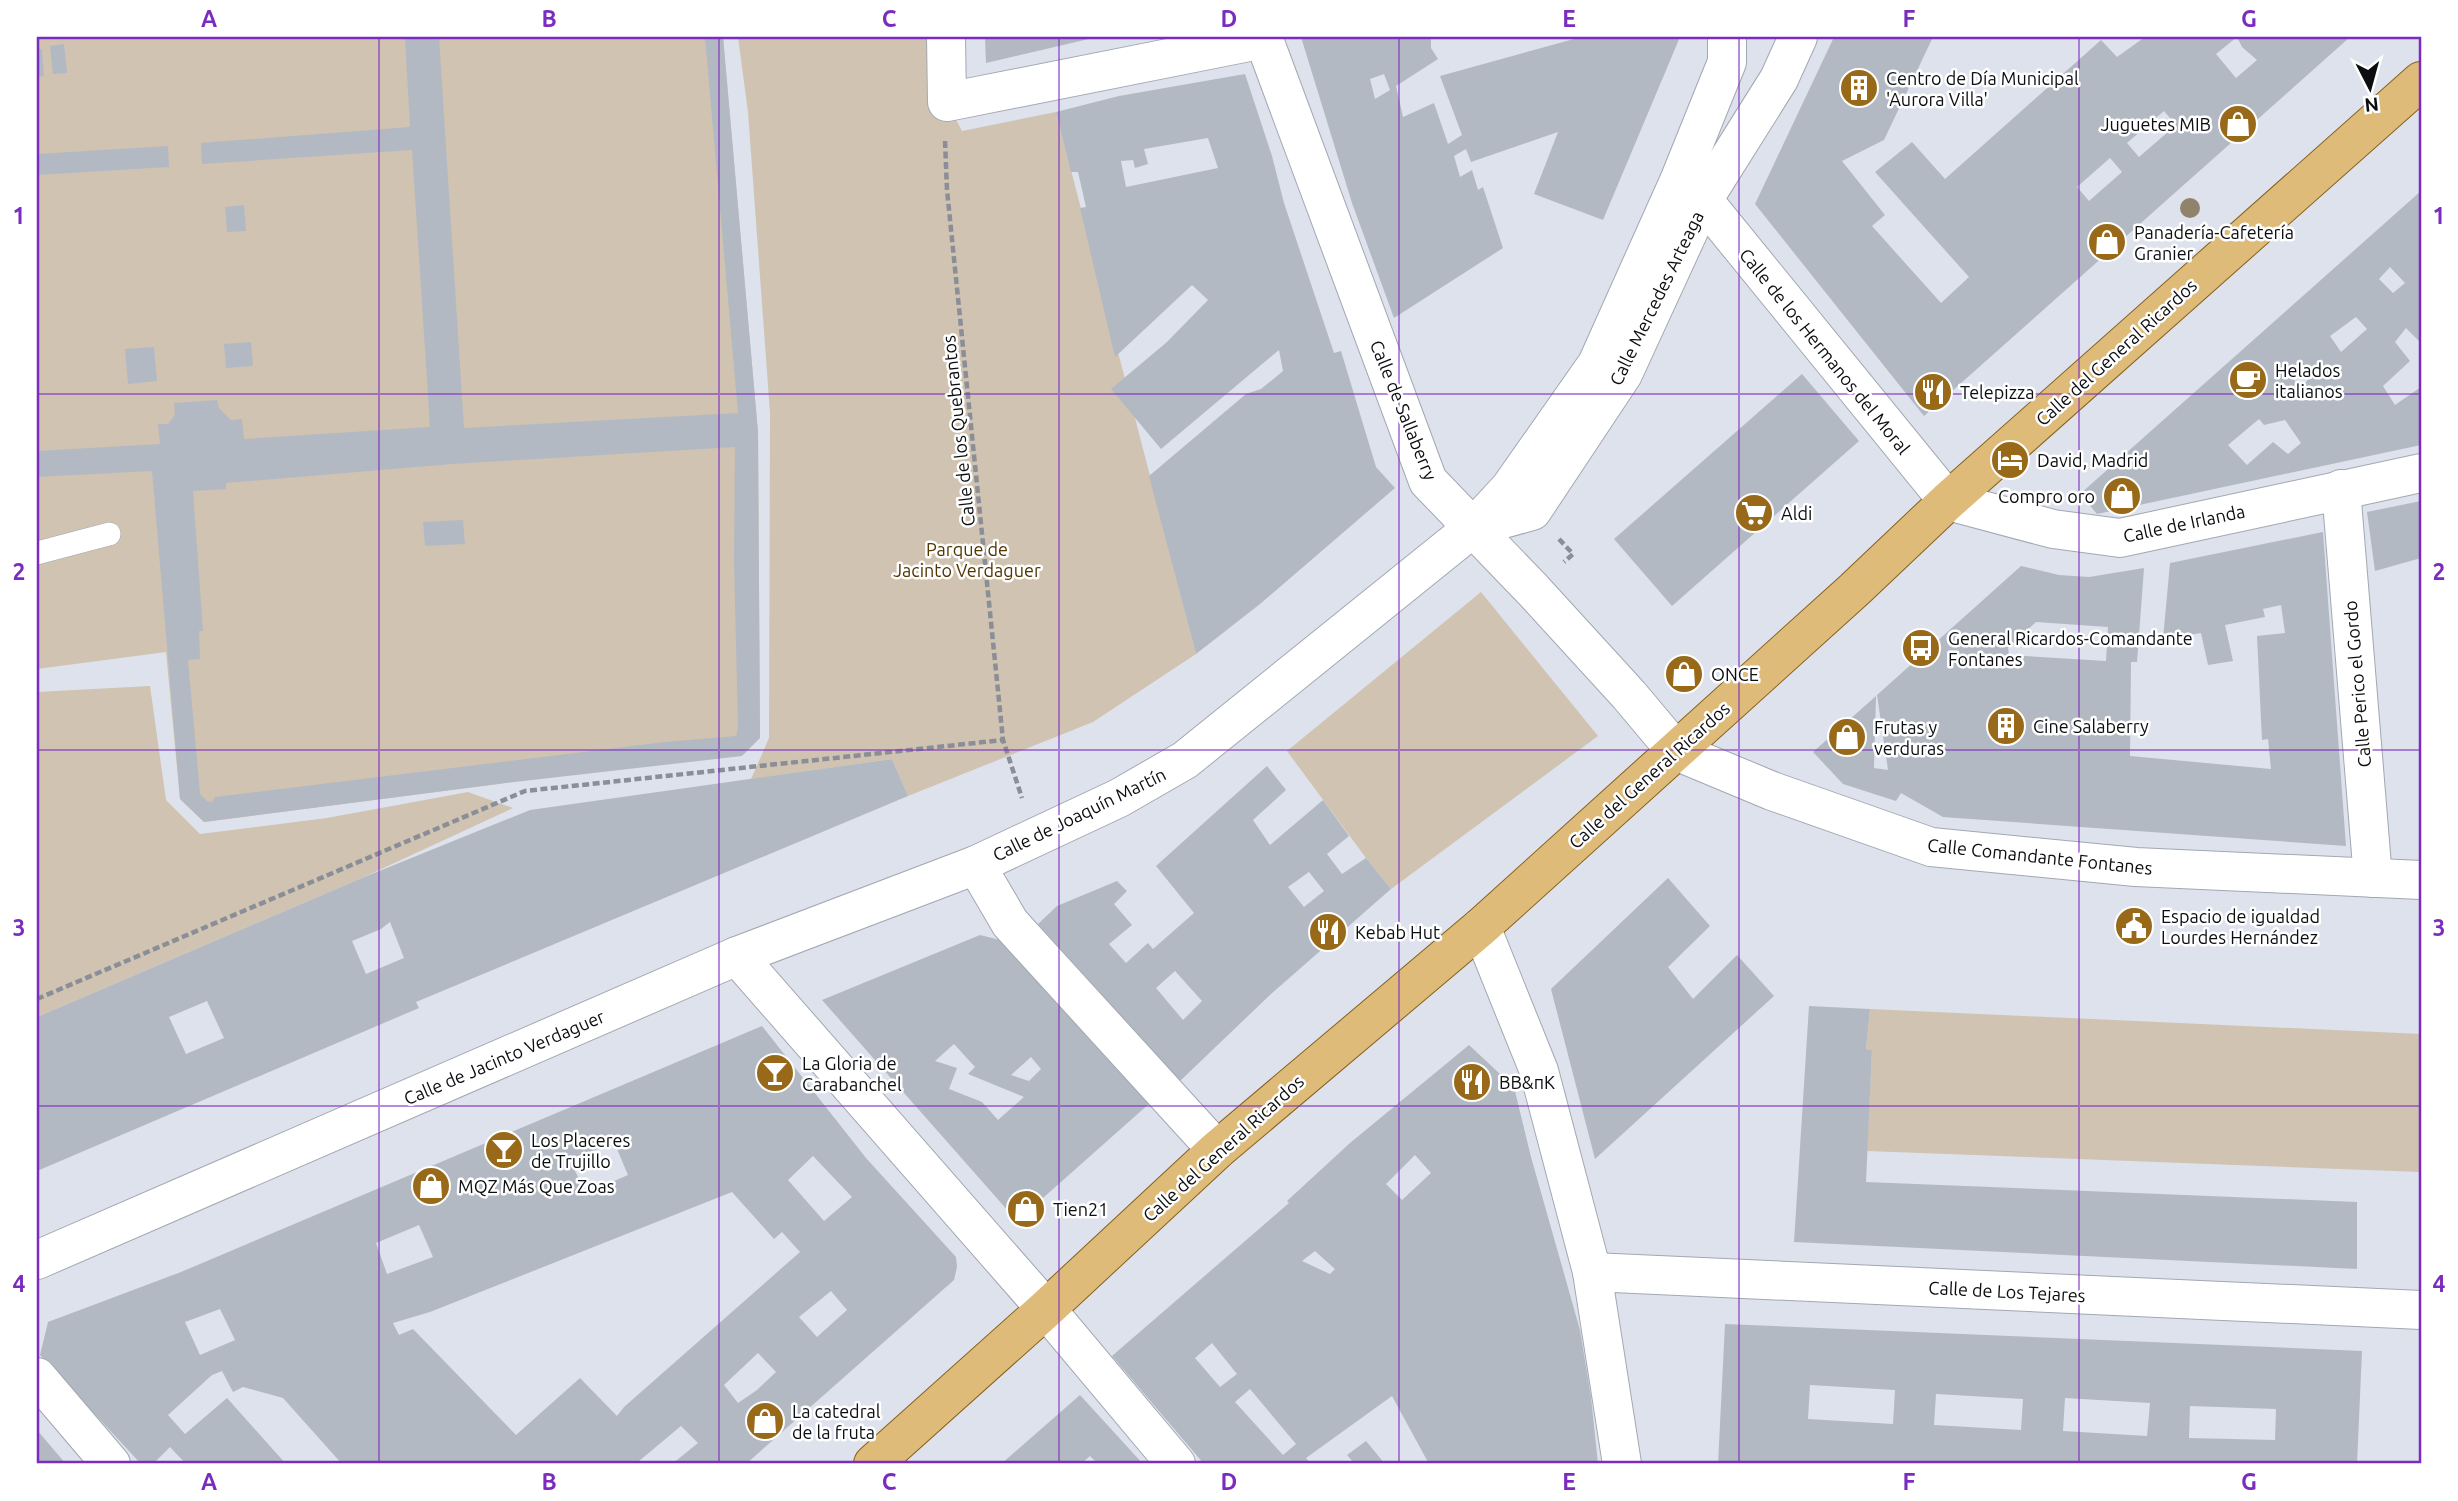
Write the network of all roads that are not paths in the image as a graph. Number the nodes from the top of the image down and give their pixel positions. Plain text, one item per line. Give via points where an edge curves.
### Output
1 (946, 37) edge
2 (1780, 37) edge
3 (1798, 37) edge
4 (1263, 38) edge
5 (1727, 49) edge
6 (1779, 79) junction
7 (2421, 81) edge
8 (1703, 200) junction
9 (2421, 473) edge
10 (2342, 489) junction
11 (1948, 501) junction
12 (1474, 527) junction
13 (109, 534) dead end
14 (37, 553) edge
15 (1676, 751) junction
16 (976, 865) junction
17 (2373, 878) junction
18 (2421, 880) edge
19 (1481, 927) junction
20 (737, 956) junction
21 (1217, 1150) junction
22 (37, 1259) edge
23 (1592, 1272) junction
24 (1046, 1309) junction
25 (2421, 1310) edge
26 (37, 1377) edge
27 (111, 1464) edge
28 (873, 1464) edge
29 (1176, 1464) edge
30 (1622, 1464) edge

1 - 4 street via 947,102
2 - 6 street
3 - 6 street, Calle Mercedes Arteaga
4 - 12 street, Calle de Sallaberry via 1428,481
5 - 12 street, Calle Mercedes Arteaga via 1679,181 1597,364 1510,488
6 - 8 street, Calle Mercedes Arteaga
7 - 11 main road, Calle del General Ricardos
8 - 11 street, Calle de los Hermanos del Moral
8 - 12 street, Calle Mercedes Arteaga via 1623,374 1532,512
9 - 10 street, Calle de Irlanda
10 - 11 street, Calle de Irlanda via 2120,538 2053,529
10 - 17 street, Calle Perico el Gordo
11 - 15 main road, Calle del General Ricardos
12 - 15 street, Calle de Sallaberry
12 - 16 street, Calle de Joaquín Martín via 1185,760 1119,798
13 - 14 lane
15 - 17 street, Calle Comandante Fontanes via 1772,792 1931,847 2136,867
15 - 19 main road, Calle del General Ricardos
16 - 20 street, Calle de Jacinto Verdaguer
16 - 21 street, Calle de Joaquín Martín via 1010,923
17 - 18 street, Calle Comandante Fontanes
19 - 21 main road, Calle del General Ricardos
19 - 23 street via 1539,1071
20 - 22 street, Calle de Jacinto Verdaguer
20 - 24 street
21 - 24 main road, Calle del General Ricardos
23 - 25 street, Calle de Los Tejares
23 - 30 street
24 - 28 main road, Calle del General Ricardos
24 - 29 street
26 - 27 street

